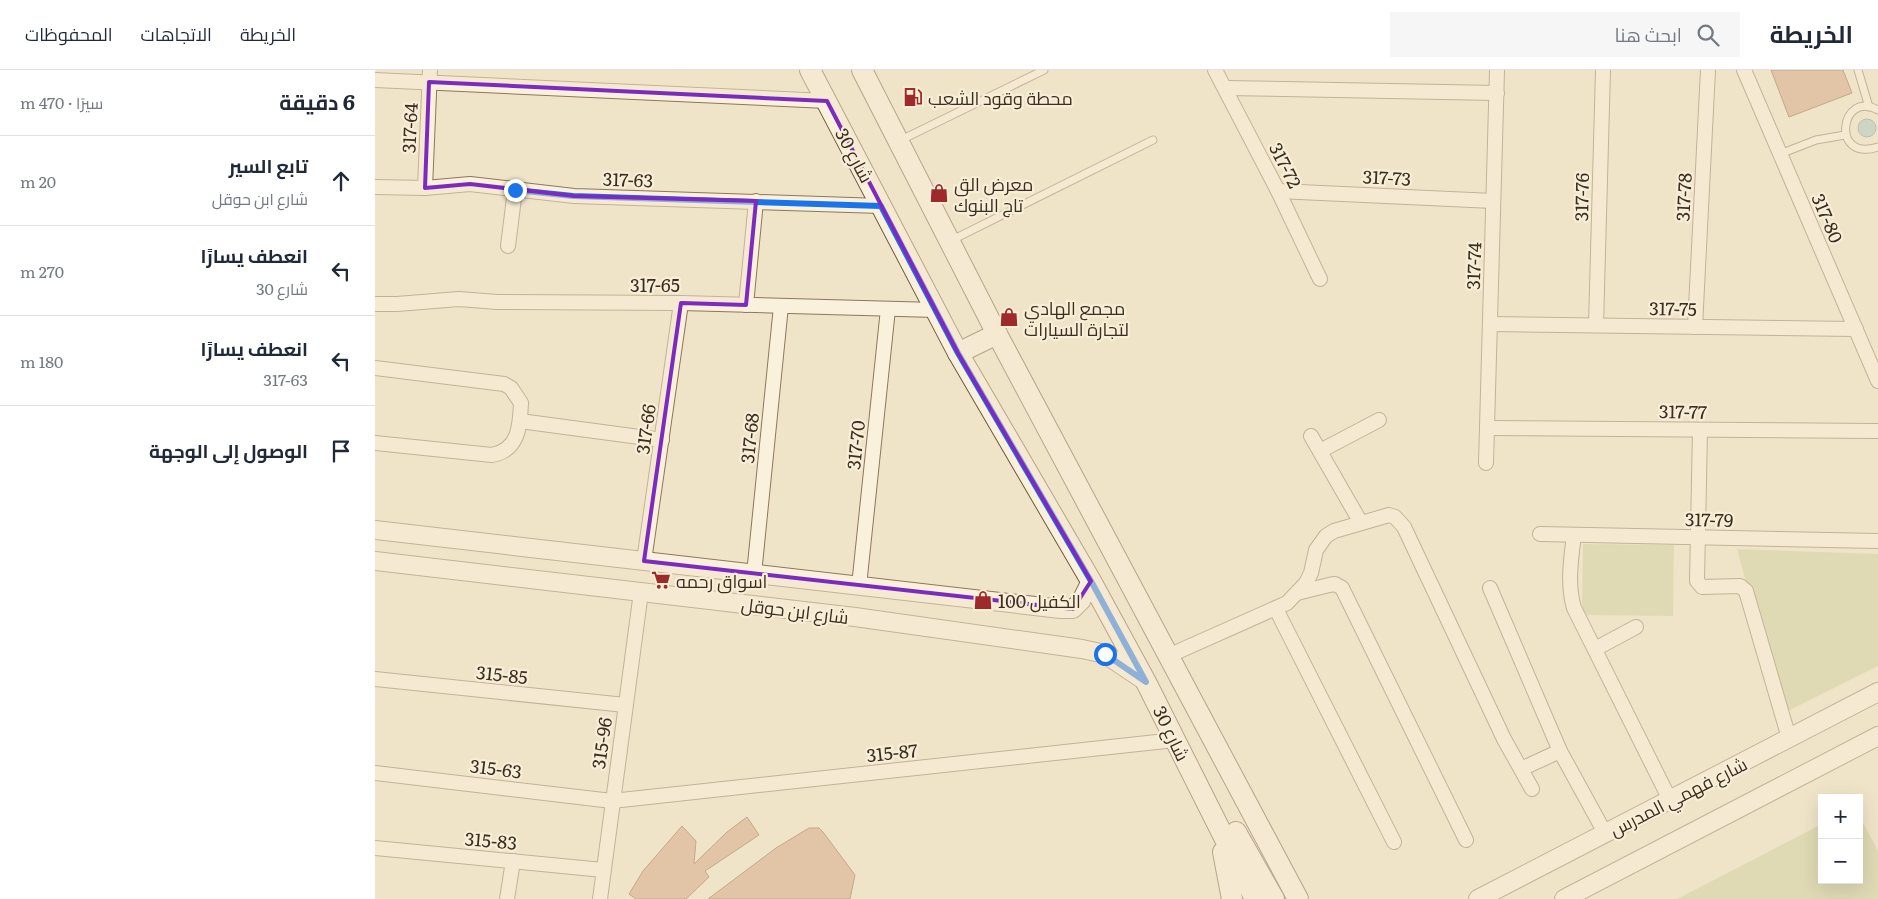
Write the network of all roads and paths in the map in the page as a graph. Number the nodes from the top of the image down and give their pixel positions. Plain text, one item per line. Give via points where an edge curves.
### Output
1 (810, 70) edge
2 (862, 70) edge
3 (1044, 70) edge
4 (1215, 70) edge
5 (1497, 70) edge
6 (1603, 70) edge
7 (1708, 70) edge
8 (1743, 70) edge
9 (1858, 70) edge
10 (1031, 73) edge
11 (430, 76) edge
12 (375, 80) edge
13 (1225, 88) junction
14 (1497, 93) junction
15 (827, 101) junction
16 (1875, 108) edge
17 (1845, 135) junction
18 (1153, 140) dead end
19 (899, 141) junction
20 (1878, 146) edge
21 (1780, 154) junction
22 (375, 187) edge
23 (425, 188) junction
24 (515, 190) junction
25 (1278, 191) junction
26 (755, 201) junction
27 (1493, 201) junction
28 (881, 206) junction
29 (950, 241) junction
30 (508, 246) dead end
31 (1320, 279) dead end
32 (681, 303) junction
33 (375, 304) edge
34 (746, 305) junction
35 (781, 306) junction
36 (888, 309) junction
37 (936, 310) junction
38 (1490, 324) junction
39 (1596, 325) junction
40 (1695, 327) junction
41 (1856, 329) junction
42 (997, 334) junction
43 (958, 353) junction
44 (375, 368) edge
45 (1878, 381) edge
46 (1379, 420) dead end
47 (520, 421) junction
48 (1487, 428) junction
49 (1700, 430) junction
50 (1878, 431) edge
51 (1311, 436) dead end
52 (662, 440) junction
53 (375, 443) edge
54 (1320, 451) junction
55 (1486, 463) dead end
56 (1361, 523) junction
57 (375, 530) edge
58 (1540, 534) dead end
59 (1574, 535) junction
60 (1696, 538) junction
61 (1878, 541) edge
62 (375, 561) edge
63 (644, 561) junction
64 (754, 574) junction
65 (1091, 581) junction
66 (859, 586) junction
67 (1490, 588) dead end
68 (641, 592) junction
69 (1297, 594) junction
70 (1277, 610) junction
71 (1636, 627) dead end
72 (1595, 649) junction
73 (1169, 656) junction
74 (375, 679) edge
75 (1146, 682) junction
76 (1878, 692) edge
77 (625, 705) junction
78 (1878, 736) edge
79 (1789, 738) junction
80 (1175, 740) junction
81 (1560, 751) junction
82 (1521, 769) junction
83 (1190, 770) junction
84 (375, 773) edge
85 (1532, 789) dead end
86 (1671, 800) junction
87 (613, 801) junction
88 (1212, 814) junction
89 (1605, 833) junction
90 (1466, 840) dead end
91 (1267, 842) junction
92 (1395, 842) dead end
93 (375, 848) edge
94 (513, 861) junction
95 (603, 870) junction
96 (507, 899) edge
97 (599, 899) edge
98 (1232, 899) edge
99 (1255, 899) edge
100 (1274, 899) edge
101 (1298, 899) edge
102 (1315, 899) edge
103 (1478, 899) edge
104 (1564, 899) edge

1 - 15 main road, شارع 30
2 - 19 main road, شارع 30
3 - 10 lane
4 - 13 street, 317-72
5 - 14 street, 317-74
6 - 39 street, 317-76
7 - 40 street, 317-78
8 - 21 street, 317-80
9 - 16 lane
10 - 19 lane
11 - 12 street
11 - 15 street
11 - 23 street, 317-64
13 - 14 street
13 - 25 street, 317-72
14 - 27 street, 317-74
15 - 28 main road, شارع 30
16 - 17 lane via 1858,108 1849,114
17 - 20 lane via 1853,146 1865,150
17 - 21 lane via 1816,140
18 - 29 lane
19 - 29 main road, شارع 30
21 - 41 street, 317-80
22 - 23 street, 317-63
23 - 24 street, 317-63 via 470,184
24 - 26 street, 317-63 via 573,196
24 - 30 street
25 - 27 street, 317-73
25 - 31 street, 317-72
26 - 28 street, 317-63
26 - 34 street
27 - 38 street, 317-74
28 - 37 main road, شارع 30
29 - 42 main road, شارع 30
32 - 33 street, 317-65 via 459,299
32 - 34 street, 317-65
32 - 52 street, 317-66
34 - 35 street, 317-65
35 - 36 street, 317-65
35 - 64 street, 317-68
36 - 37 street, 317-65
36 - 66 street, 317-70
37 - 43 main road, شارع 30
38 - 39 street, 317-75
38 - 48 street, 317-74
39 - 40 street, 317-75
40 - 41 street, 317-75
41 - 45 street, 317-80
42 - 43 main road
42 - 73 main road, شارع 30
43 - 65 main road, شارع 30
44 - 47 street via 504,384 521,403
46 - 54 street
47 - 52 street
47 - 53 street via 512,446 503,453
48 - 49 street, 317-77
48 - 55 street, 317-74
49 - 50 street, 317-77
49 - 60 street
51 - 54 street
52 - 63 street, 317-66
54 - 56 street
56 - 69 street via 1333,531 1321,542 1311,573
56 - 82 street via 1389,515 1404,527
57 - 63 street, شارع ابن حوقل
58 - 59 street, 317-79
59 - 60 street, 317-79
59 - 72 street via 1570,594
60 - 61 street, 317-79
60 - 79 street via 1697,581 1703,587 1740,586 1746,591
62 - 68 street, شارع ابن حوقل
63 - 64 street, شارع ابن حوقل
64 - 66 street, شارع ابن حوقل
65 - 66 street, شارع ابن حوقل via 1073,609
65 - 75 main road, شارع 30
67 - 81 street
68 - 75 street, شارع ابن حوقل via 855,617 1082,649 1105,654
68 - 77 street, 315-96
69 - 70 street
69 - 90 street via 1329,584 1342,588
70 - 73 street
70 - 92 street
71 - 72 street
72 - 86 street
73 - 91 main road, شارع 30
74 - 77 street, 315-85
75 - 80 main road, شارع 30
76 - 79 street, شارع فهمي المدرس
77 - 87 street, 315-96
78 - 104 street
79 - 86 street, شارع فهمي المدرس
80 - 83 main road, شارع 30
80 - 87 street, 315-87
81 - 82 street
81 - 89 street
82 - 85 street
83 - 88 main road, شارع 30
83 - 100 main road via 1230,822
84 - 87 street, 315-63
86 - 89 street, شارع فهمي المدرس
87 - 95 street, 315-96
88 - 98 main road
88 - 99 main road, شارع 30
89 - 103 street, شارع فهمي المدرس
91 - 101 main road, شارع 30
91 - 102 main road
93 - 94 street, 315-83
94 - 95 street, 315-83
94 - 96 street
95 - 97 street, 315-96

